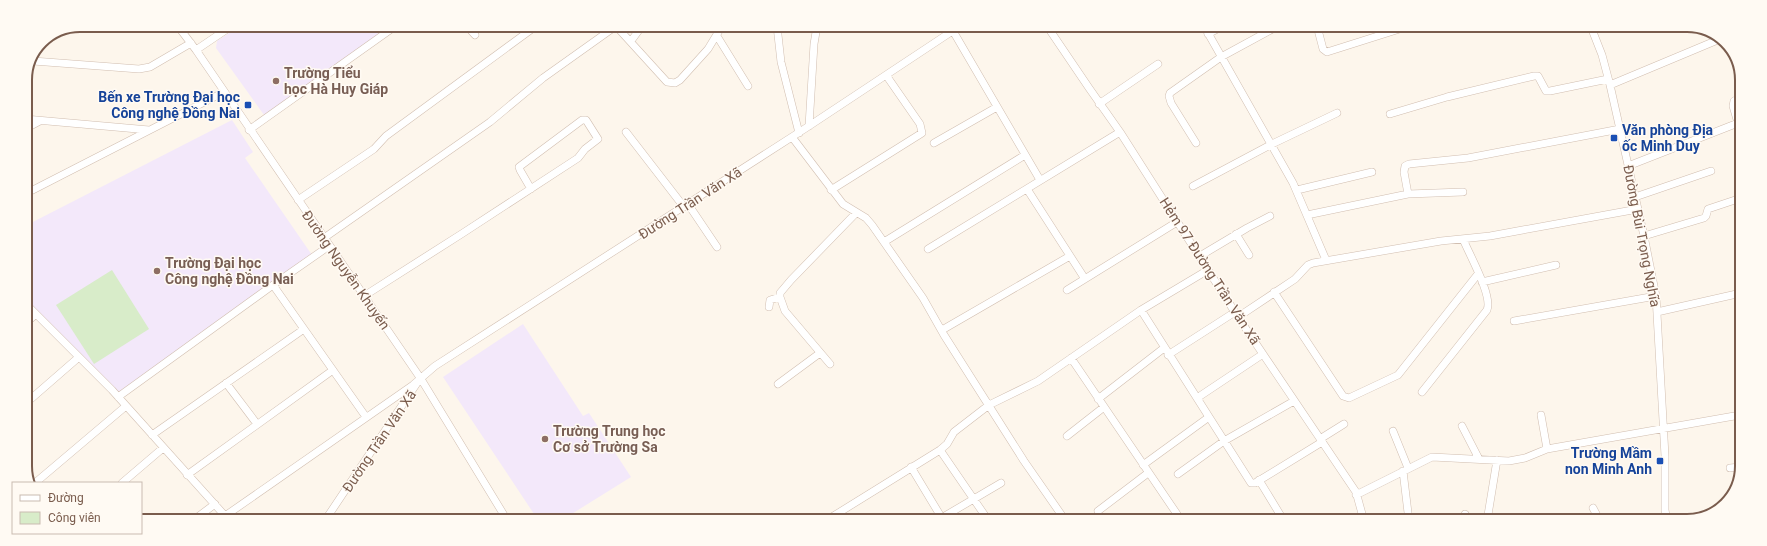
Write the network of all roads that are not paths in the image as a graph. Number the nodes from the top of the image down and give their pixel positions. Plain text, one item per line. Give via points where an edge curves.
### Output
1 (182, 32) edge
2 (223, 32) edge
3 (387, 32) edge
4 (471, 32) edge
5 (528, 32) edge
6 (608, 32) edge
7 (622, 32) edge
8 (638, 32) edge
9 (719, 32) edge
10 (778, 32) edge
11 (816, 32) edge
12 (952, 32) edge
13 (954, 32) edge
14 (1051, 32) edge
15 (1212, 32) edge
16 (1267, 32) edge
17 (1319, 32) edge
18 (1390, 32) edge
19 (1593, 32) edge
20 (1208, 34) joint
21 (474, 35) dead end
22 (717, 36) junction
23 (631, 41) junction
24 (1715, 41) edge
25 (191, 43) junction
26 (196, 50) junction
27 (1221, 57) junction
28 (36, 61) edge
29 (1158, 64) dead end
30 (886, 76) junction
31 (1609, 82) junction
32 (748, 86) dead end
33 (224, 92) junction
34 (1735, 100) edge
35 (1099, 104) junction
36 (997, 107) junction
37 (1735, 111) edge
38 (1337, 113) dead end
39 (1390, 114) dead end
40 (32, 120) edge
41 (40, 121) junction
42 (32, 125) edge
43 (1735, 125) edge
44 (809, 126) junction
45 (1620, 129) junction
46 (149, 130) junction
47 (249, 130) junction
48 (626, 132) dead end
49 (1120, 132) junction
50 (795, 135) junction
51 (934, 143) dead end
52 (1196, 143) dead end
53 (1272, 144) junction
54 (1025, 155) junction
55 (1628, 166) junction
56 (1712, 171) dead end
57 (1372, 172) dead end
58 (1040, 180) junction
59 (1193, 186) dead end
60 (531, 189) junction
61 (1027, 189) junction
62 (32, 190) edge
63 (831, 190) junction
64 (1296, 190) junction
65 (1463, 192) dead end
66 (1408, 194) junction
67 (1635, 197) junction
68 (298, 200) junction
69 (1735, 200) edge
70 (686, 206) junction
71 (1638, 209) junction
72 (856, 213) junction
73 (1307, 215) junction
74 (1270, 216) dead end
75 (1177, 222) junction
76 (1236, 234) junction
77 (1644, 236) junction
78 (324, 238) junction
79 (1463, 239) junction
80 (884, 242) junction
81 (329, 246) junction
82 (717, 247) dead end
83 (928, 249) dead end
84 (1249, 255) dead end
85 (1070, 256) junction
86 (1200, 256) junction
87 (1326, 260) junction
88 (1556, 265) dead end
89 (1208, 270) junction
90 (1478, 274) junction
91 (1085, 279) junction
92 (1482, 282) junction
93 (273, 285) junction
94 (1067, 290) dead end
95 (1274, 292) junction
96 (1735, 294) edge
97 (364, 296) junction
98 (1656, 296) junction
99 (780, 297) junction
100 (768, 301) dead end
101 (32, 310) edge
102 (1141, 310) junction
103 (1657, 312) junction
104 (36, 314) junction
105 (1237, 315) junction
106 (32, 318) edge
107 (1514, 321) dead end
108 (304, 329) junction
109 (942, 330) junction
110 (1164, 348) junction
111 (820, 353) junction
112 (1263, 354) junction
113 (1168, 355) junction
114 (79, 357) junction
115 (1072, 358) junction
116 (830, 364) dead end
117 (333, 370) junction
118 (419, 380) junction
119 (226, 383) junction
120 (778, 384) dead end
121 (1422, 392) dead end
122 (118, 397) junction
123 (32, 398) edge
124 (1197, 398) junction
125 (1098, 399) junction
126 (1294, 401) junction
127 (989, 405) junction
128 (126, 406) junction
129 (1104, 407) junction
130 (1540, 415) dead end
131 (366, 416) junction
132 (1735, 416) edge
133 (1209, 417) junction
134 (257, 424) junction
135 (1344, 424) dead end
136 (1462, 426) dead end
137 (1663, 429) junction
138 (1393, 431) dead end
139 (152, 435) junction
140 (1067, 436) dead end
141 (1224, 441) junction
142 (1321, 441) junction
143 (163, 448) junction
144 (1547, 449) junction
145 (940, 450) junction
146 (1479, 459) junction
147 (1498, 460) junction
148 (1143, 465) junction
149 (910, 467) junction
150 (1730, 468) dead end
151 (1735, 468) edge
152 (1406, 469) junction
153 (1148, 473) junction
154 (187, 474) junction
155 (1178, 474) dead end
156 (1259, 480) junction
157 (36, 482) edge
158 (123, 482) edge
159 (1001, 483) dead end
160 (1356, 495) junction
161 (973, 498) junction
162 (214, 504) junction
163 (1593, 508) dead end
164 (1098, 511) dead end
165 (201, 514) edge
166 (223, 514) edge
167 (232, 514) edge
168 (329, 514) edge
169 (503, 514) edge
170 (836, 514) edge
171 (938, 514) edge
172 (949, 514) edge
173 (984, 514) edge
174 (1061, 514) edge
175 (1177, 514) edge
176 (1279, 514) edge
177 (1362, 514) edge
178 (1409, 514) edge
179 (1488, 514) edge
180 (1596, 514) edge
181 (1666, 514) edge

1 - 25 street, Đường Nguyễn Khuyến
2 - 26 street
3 - 47 street
4 - 21 street
5 - 68 street via 382,140 374,149
6 - 78 street via 543,78 490,122
7 - 23 street
8 - 23 street
9 - 22 street
10 - 50 street
11 - 44 street
12 - 30 street, Đường Trần Văn Xã
13 - 36 street
14 - 35 street, Hẻm 97 Đường Trần Văn Xã
15 - 20 street
16 - 27 street
17 - 18 street via 1323,49 1327,52
19 - 31 street, Đường Bùi Trọng Nghĩa
20 - 27 street
22 - 23 street via 675,83 667,82 660,76
22 - 32 street
24 - 31 street
25 - 26 street, Đường Nguyễn Khuyến
25 - 28 street via 145,68
26 - 33 street, Đường Nguyễn Khuyến
27 - 52 street via 1169,96
27 - 53 street
29 - 35 street
30 - 44 street, Đường Trần Văn Xã
30 - 63 street via 920,124 922,133
31 - 39 street via 1550,92 1546,91 1538,76 1534,76
31 - 45 street, Đường Bùi Trọng Nghĩa
33 - 46 street
33 - 47 street, Đường Nguyễn Khuyến
34 - 37 street
35 - 49 street, Hẻm 97 Đường Trần Văn Xã
36 - 51 street
36 - 54 street
38 - 53 street
40 - 41 street
41 - 42 street
41 - 46 street
43 - 55 street
44 - 50 street, Đường Trần Văn Xã
45 - 55 street, Đường Bùi Trọng Nghĩa
45 - 66 street via 1468,158 1409,164 1404,166
46 - 62 street
47 - 68 street, Đường Nguyễn Khuyến
48 - 70 street
49 - 58 street
49 - 75 street, Hẻm 97 Đường Trần Văn Xã
50 - 63 street
50 - 70 street, Đường Trần Văn Xã
53 - 59 street
53 - 64 street
54 - 58 street
54 - 80 street
55 - 67 street, Đường Bùi Trọng Nghĩa
56 - 67 street
57 - 64 street
58 - 61 street
60 - 60 street via 519,167 582,120 586,120 598,139 578,158
60 - 97 street
61 - 83 street
61 - 85 street
63 - 72 street via 843,204
64 - 73 street
65 - 66 street
66 - 73 street
67 - 71 street, Đường Bùi Trọng Nghĩa
68 - 78 street, Đường Nguyễn Khuyến
69 - 77 street via 1708,209 1704,218
70 - 82 street
70 - 118 street, Đường Trần Văn Xã via 435,366
71 - 77 street, Đường Bùi Trọng Nghĩa
71 - 79 street
72 - 80 street via 866,218
72 - 99 street via 791,280 782,290
73 - 87 street
74 - 76 street
75 - 86 street, Hẻm 97 Đường Trần Văn Xã
75 - 91 street
76 - 84 street
76 - 86 street
77 - 98 street, Đường Bùi Trọng Nghĩa
78 - 81 street, Đường Nguyễn Khuyến
79 - 87 street
79 - 90 street
80 - 109 street
81 - 93 street
81 - 97 street, Đường Nguyễn Khuyến
85 - 91 street
85 - 109 street
86 - 89 street, Hẻm 97 Đường Trần Văn Xã
87 - 95 street via 1308,265 1300,275
88 - 92 street
89 - 102 street
89 - 105 street, Hẻm 97 Đường Trần Văn Xã
90 - 92 street
90 - 95 street via 1398,376 1349,398 1343,396
91 - 94 street
92 - 121 street via 1489,301 1487,310
93 - 108 street
93 - 122 street
95 - 105 street
96 - 103 street
97 - 118 street, Đường Nguyễn Khuyến
98 - 103 street, Đường Bùi Trọng Nghĩa
98 - 107 street
99 - 100 street
99 - 111 street via 785,311
101 - 104 street
102 - 110 street
102 - 115 street
103 - 137 street, Đường Bùi Trọng Nghĩa
104 - 106 street
104 - 114 street
105 - 112 street, Hẻm 97 Đường Trần Văn Xã
105 - 113 street
108 - 117 street
108 - 119 street
109 - 127 street
110 - 113 street
110 - 125 street
111 - 116 street
111 - 120 street
112 - 124 street
112 - 126 street, Hẻm 97 Đường Trần Văn Xã
113 - 124 street
114 - 122 street
114 - 123 street
115 - 125 street
115 - 127 street via 1038,380
117 - 131 street
117 - 134 street
118 - 131 street
118 - 168 street, Đường Trần Văn Xã
118 - 169 street, Đường Nguyễn Khuyến
119 - 134 street
119 - 139 street
122 - 128 street
124 - 133 street
125 - 129 street
126 - 141 street
126 - 142 street, Hẻm 97 Đường Trần Văn Xã
127 - 145 street via 954,432
127 - 174 street
128 - 139 street
128 - 157 street
129 - 140 street
129 - 148 street
130 - 144 street
131 - 167 street
132 - 137 street
133 - 141 street
133 - 148 street
134 - 154 street
135 - 142 street
136 - 146 street
137 - 144 street
137 - 181 street, Đường Bùi Trọng Nghĩa
138 - 152 street
139 - 143 street
141 - 155 street
141 - 156 street via 1251,483
142 - 156 street
142 - 160 street, Hẻm 97 Đường Trần Văn Xã
143 - 154 street
143 - 158 street
144 - 147 street via 1525,458
145 - 149 street
145 - 161 street
146 - 147 street
146 - 152 street via 1432,457
147 - 179 street
148 - 153 street
149 - 170 street
149 - 171 street
150 - 151 street
152 - 160 street
152 - 178 street
153 - 164 street
153 - 175 street
154 - 162 street
156 - 176 street
159 - 161 street
160 - 177 street, Hẻm 97 Đường Trần Văn Xã
161 - 172 street
161 - 173 street
162 - 165 street
162 - 166 street
163 - 180 street

